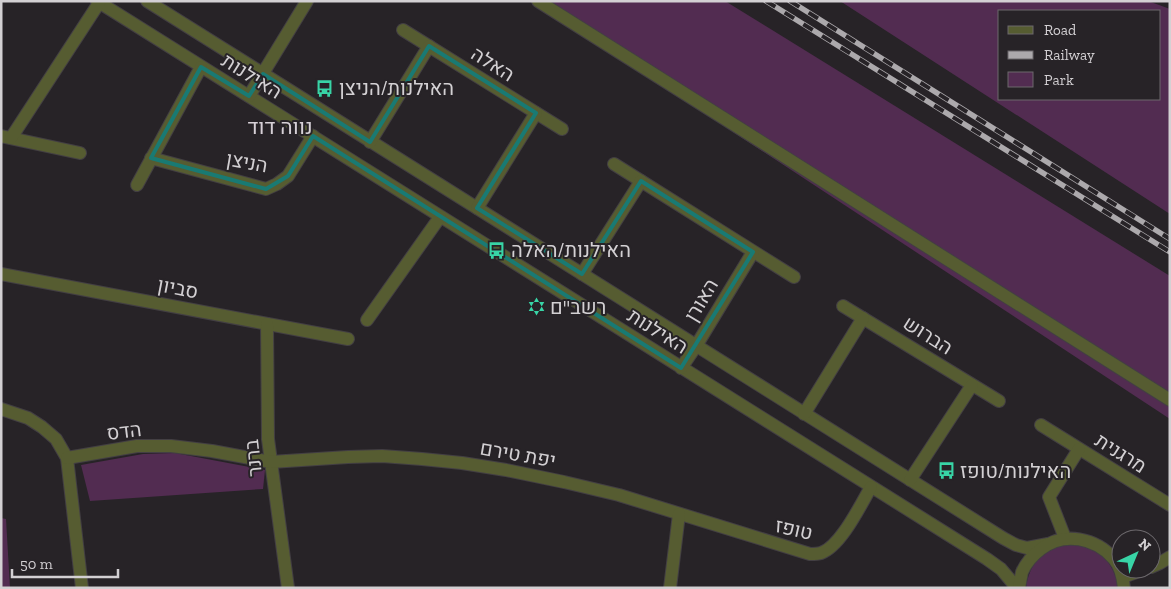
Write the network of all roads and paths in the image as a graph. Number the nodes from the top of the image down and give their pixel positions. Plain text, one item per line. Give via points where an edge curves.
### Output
1 (307, 1) edge
2 (538, 1) edge
3 (98, 2) edge
4 (152, 3) edge
5 (403, 30) dead end
6 (429, 46) junction
7 (202, 67) junction
8 (263, 74) junction
9 (249, 96) junction
10 (536, 113) junction
11 (562, 129) dead end
12 (313, 136) junction
13 (6, 137) edge
14 (370, 142) junction
15 (80, 152) dead end
16 (152, 158) junction
17 (614, 164) dead end
18 (641, 181) junction
19 (137, 185) dead end
20 (477, 208) junction
21 (440, 216) junction
22 (753, 252) junction
23 (1, 274) edge
24 (582, 274) junction
25 (794, 277) dead end
26 (844, 306) dead end
27 (863, 318) junction
28 (367, 320) dead end
29 (267, 324) junction
30 (348, 340) dead end
31 (696, 346) junction
32 (681, 368) junction
33 (972, 385) junction
34 (1170, 400) edge
35 (999, 401) dead end
36 (1, 408) edge
37 (804, 414) junction
38 (1041, 425) dead end
39 (1079, 449) junction
40 (67, 458) junction
41 (271, 462) junction
42 (910, 480) junction
43 (872, 487) junction
44 (1170, 505) edge
45 (679, 514) junction
46 (1065, 538) junction
47 (1048, 544) junction
48 (1124, 582) edge
49 (82, 588) edge
50 (288, 588) edge
51 (670, 588) edge
52 (1018, 588) edge

1 - 8 street
2 - 34 street
3 - 7 street, האילנות
3 - 13 street
4 - 8 street, האילנות
5 - 6 street, האלה
6 - 10 street, האלה
6 - 14 street
7 - 9 street, האילנות
7 - 16 street
8 - 9 street
8 - 14 street, האילנות
9 - 12 street, האילנות
10 - 11 street, האלה
10 - 20 street
12 - 16 street, הניצן via 288,176 266,189
12 - 21 street, האילנות
13 - 15 street
14 - 20 street, האילנות
16 - 19 street
17 - 18 street
18 - 22 street
18 - 24 street
20 - 24 street, האילנות
21 - 28 street
21 - 32 street, האילנות
22 - 25 street
22 - 31 street, האורן
23 - 29 street, סביון
24 - 31 street, האילנות
26 - 27 street, הברוש
27 - 33 street, הברוש
27 - 37 street
29 - 30 street, סביון
29 - 41 street, ברנר
31 - 32 street, האורן
31 - 37 street, האילנות
32 - 43 street, האילנות
33 - 35 street, הברוש
33 - 42 street
36 - 40 street via 42,427 56,439
37 - 42 street, האילנות
38 - 39 street, מרגנית
39 - 44 street, מרגנית
39 - 46 street, מרגנית via 1049,497
40 - 41 street, הדס via 136,446 171,446
40 - 49 street
41 - 45 street, יפת טירם via 382,456 462,464 564,482
41 - 50 street, ברנר
42 - 47 street, האילנות via 1016,545 1027,548
43 - 45 street, טופז via 833,545 822,552 810,554
43 - 52 street, האילנות via 987,559
45 - 51 street
46 - 47 street
46 - 48 street via 1084,539 1101,546 1115,560
47 - 52 street via 1033,555 1022,572

